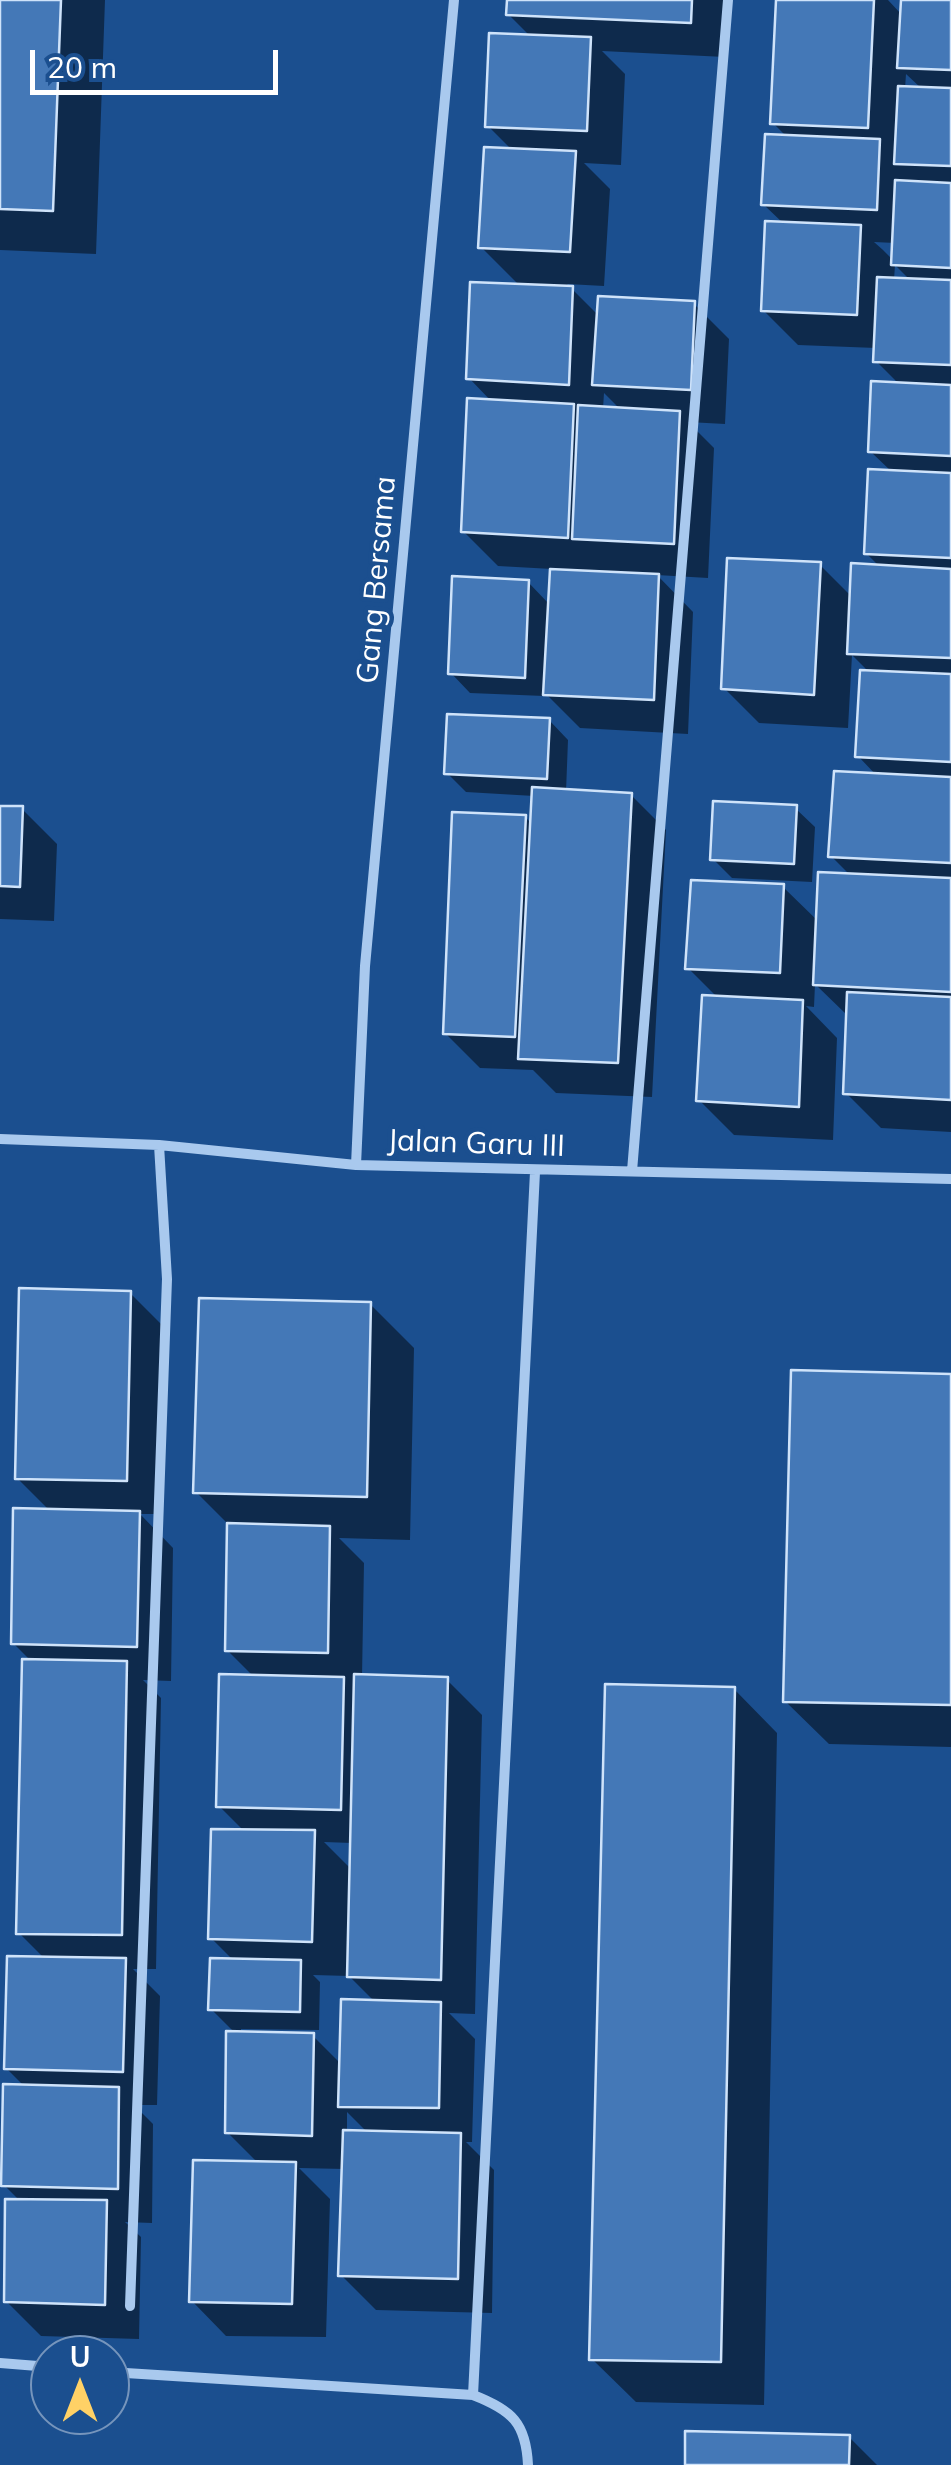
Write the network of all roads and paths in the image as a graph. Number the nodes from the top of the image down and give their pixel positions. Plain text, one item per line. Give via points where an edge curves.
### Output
1 (454, 0) edge
2 (728, 0) edge
3 (0, 1139) edge
4 (159, 1145) junction
5 (356, 1166) junction
6 (632, 1171) junction
7 (534, 1172) junction
8 (951, 1179) edge
9 (130, 2306) dead end
10 (0, 2363) edge
11 (30, 2365) edge
12 (130, 2373) edge
13 (473, 2395) junction
14 (528, 2465) edge

1 - 5 street, Gang Bersama via 364,966
2 - 6 street
3 - 4 street, Jalan Garu III
4 - 5 street, Jalan Garu III
4 - 9 street via 167,1279
5 - 7 street, Jalan Garu III
6 - 7 street, Jalan Garu III
6 - 8 street, Jalan Garu III
7 - 13 street
10 - 11 street
12 - 13 street
13 - 14 street via 518,2420

